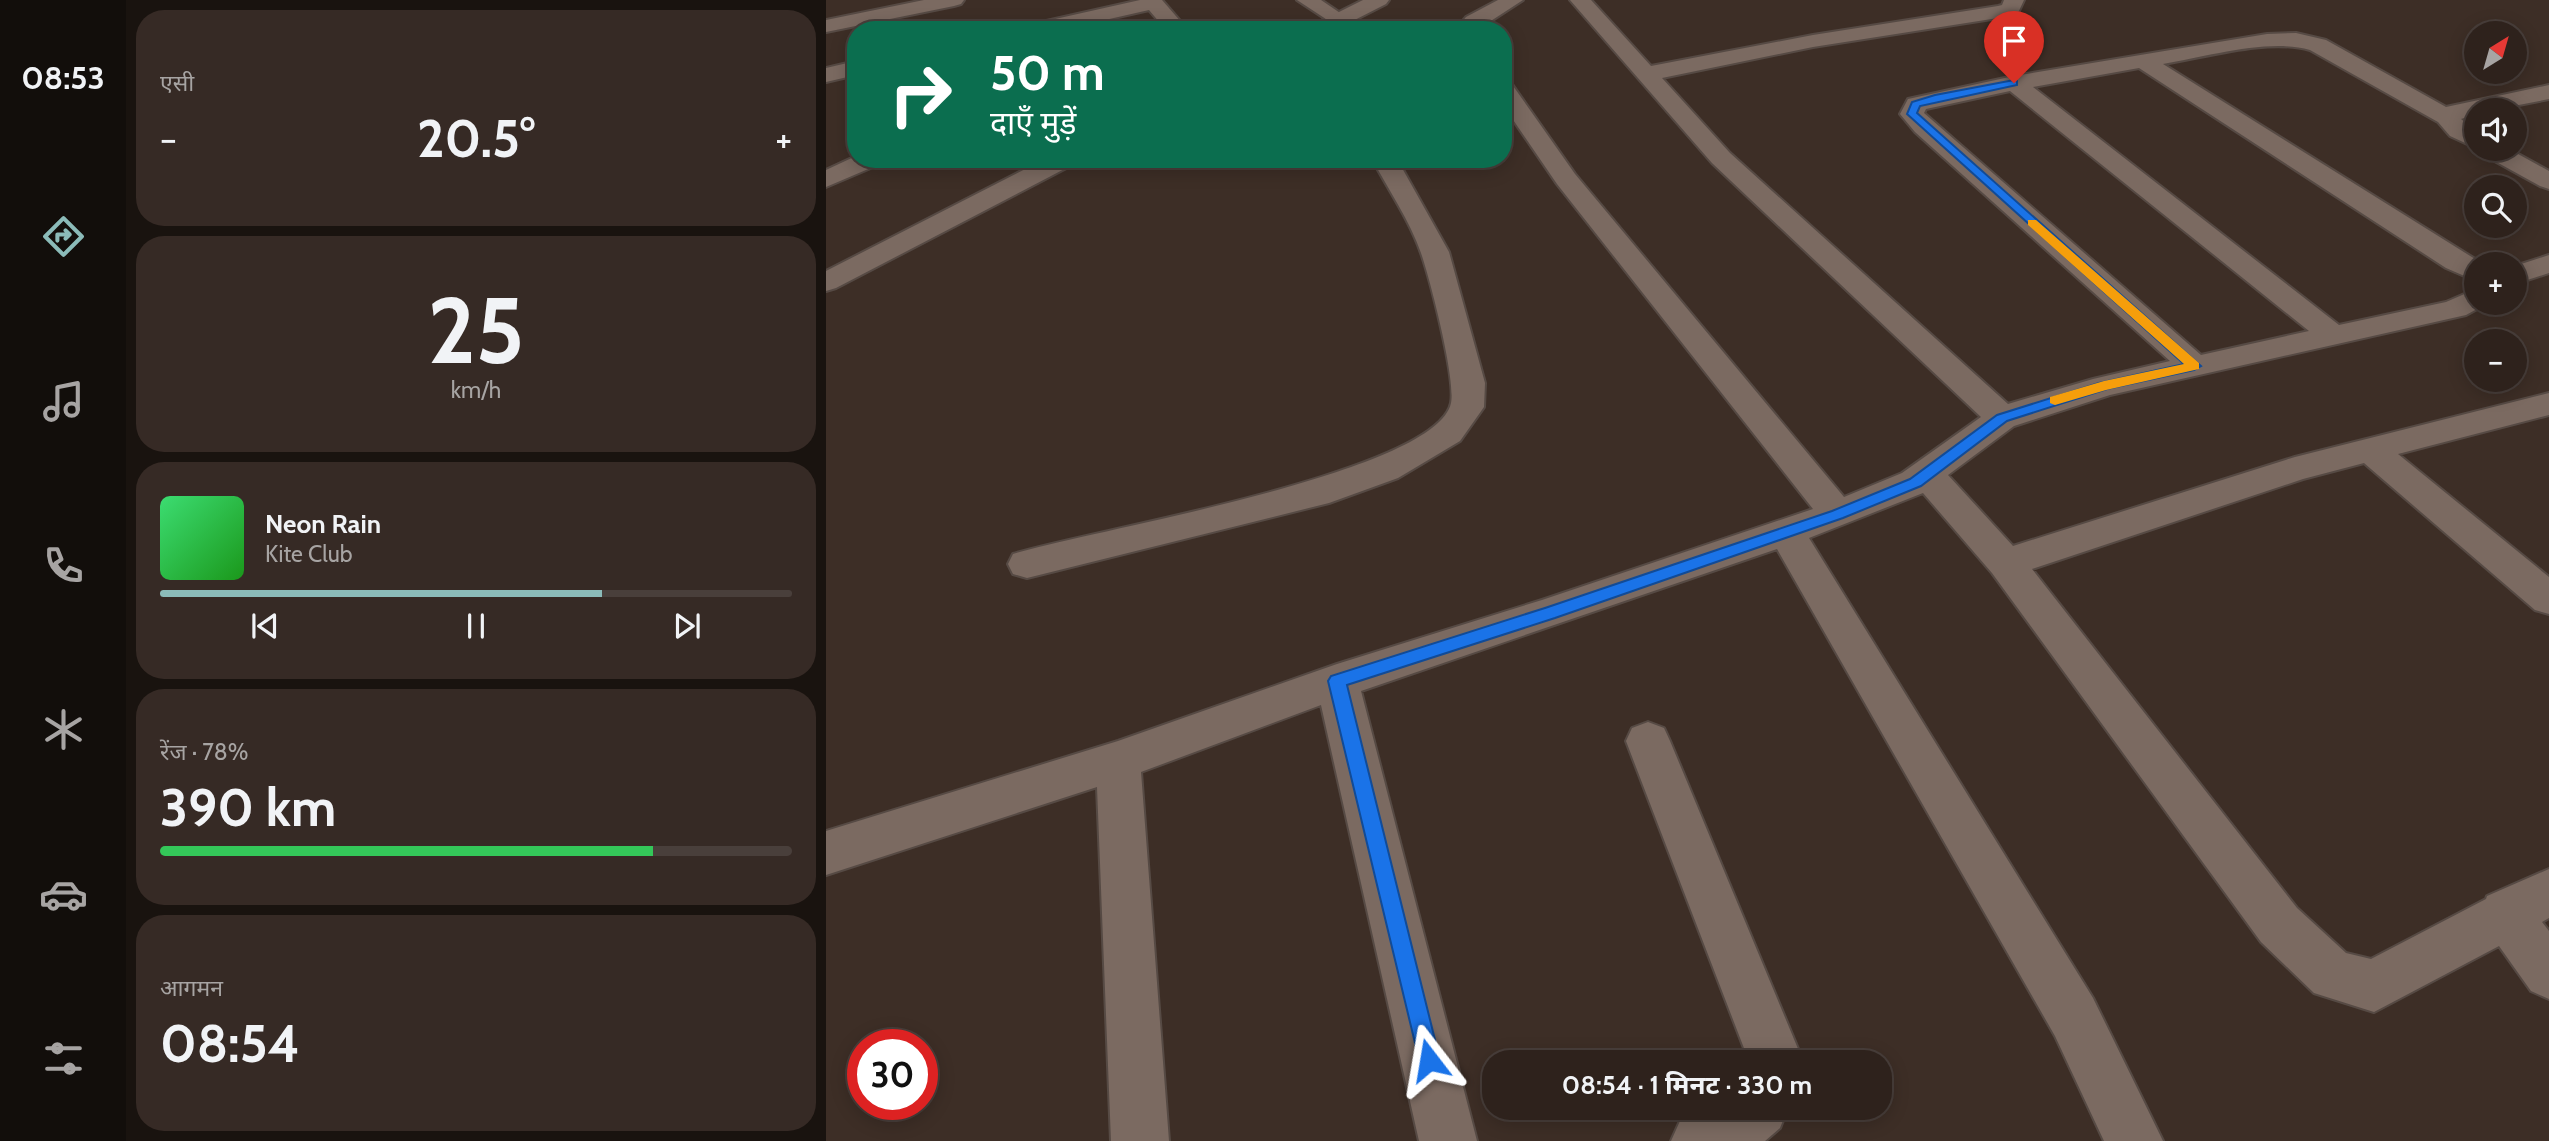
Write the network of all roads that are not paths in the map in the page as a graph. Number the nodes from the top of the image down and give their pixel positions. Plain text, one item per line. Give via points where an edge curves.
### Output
1 (954, 0) edge
2 (1307, 0) edge
3 (1379, 0) edge
4 (1513, 0) edge
5 (1580, 0) edge
6 (2014, 0) edge
7 (1152, 1) edge
8 (894, 14) edge
9 (1339, 19) junction
10 (854, 21) edge
11 (1069, 21) edge
12 (1165, 21) edge
13 (1335, 21) edge
14 (1473, 21) edge
15 (847, 22) edge
16 (826, 26) edge
17 (2143, 61) junction
18 (847, 70) edge
19 (1646, 74) junction
20 (826, 75) edge
21 (2014, 83) junction
22 (2549, 92) edge
23 (1512, 101) edge
24 (2446, 117) junction
25 (2464, 134) edge
26 (2513, 161) edge
27 (851, 168) edge
28 (1048, 168) edge
29 (1389, 168) edge
30 (826, 179) edge
31 (2549, 181) edge
32 (2549, 264) edge
33 (2464, 266) edge
34 (2527, 271) edge
35 (826, 282) edge
36 (2464, 304) edge
37 (2333, 336) junction
38 (2194, 366) junction
39 (2549, 404) edge
40 (2002, 418) junction
41 (2370, 450) junction
42 (1927, 474) junction
43 (1838, 514) junction
44 (1786, 532) junction
45 (2006, 563) junction
46 (1027, 564) dead end
47 (2549, 598) edge
48 (1337, 681) junction
49 (1648, 741) dead end
50 (1118, 761) junction
51 (826, 853) edge
52 (2549, 892) edge
53 (2505, 914) junction
54 (2549, 973) edge
55 (1772, 1050) edge
56 (1746, 1120) edge
57 (1140, 1141) edge
58 (1448, 1141) edge
59 (1700, 1141) edge
60 (2134, 1141) edge

1 - 8 street
2 - 9 street
3 - 9 street
4 - 14 street
5 - 19 street
6 - 19 street via 2011,9 1998,12 1813,41
7 - 11 street
7 - 12 street
8 - 10 street
9 - 13 street
15 - 16 street
17 - 21 street
17 - 24 street via 2267,40 2296,40 2318,45
17 - 33 street
18 - 20 street
19 - 40 street via 1721,158
21 - 37 street
21 - 38 street via 1935,98 1916,104 1912,114
22 - 24 street via 2459,110
23 - 43 street via 1566,179
24 - 25 street
26 - 31 street
27 - 30 street
28 - 35 street
29 - 46 street via 1435,252 1469,383 1467,407 1448,433 1386,469 1316,494
32 - 34 street
36 - 37 street
37 - 38 street
38 - 40 street via 2104,386
39 - 41 street
40 - 42 street
41 - 45 street via 2295,469
41 - 47 street
42 - 43 street
42 - 45 street
43 - 44 street
44 - 48 street
44 - 60 street via 2074,1017
45 - 53 street via 2279,925 2332,975 2374,986
48 - 50 street
48 - 58 street
49 - 55 street
50 - 51 street
50 - 57 street
52 - 53 street
53 - 54 street
56 - 59 street

